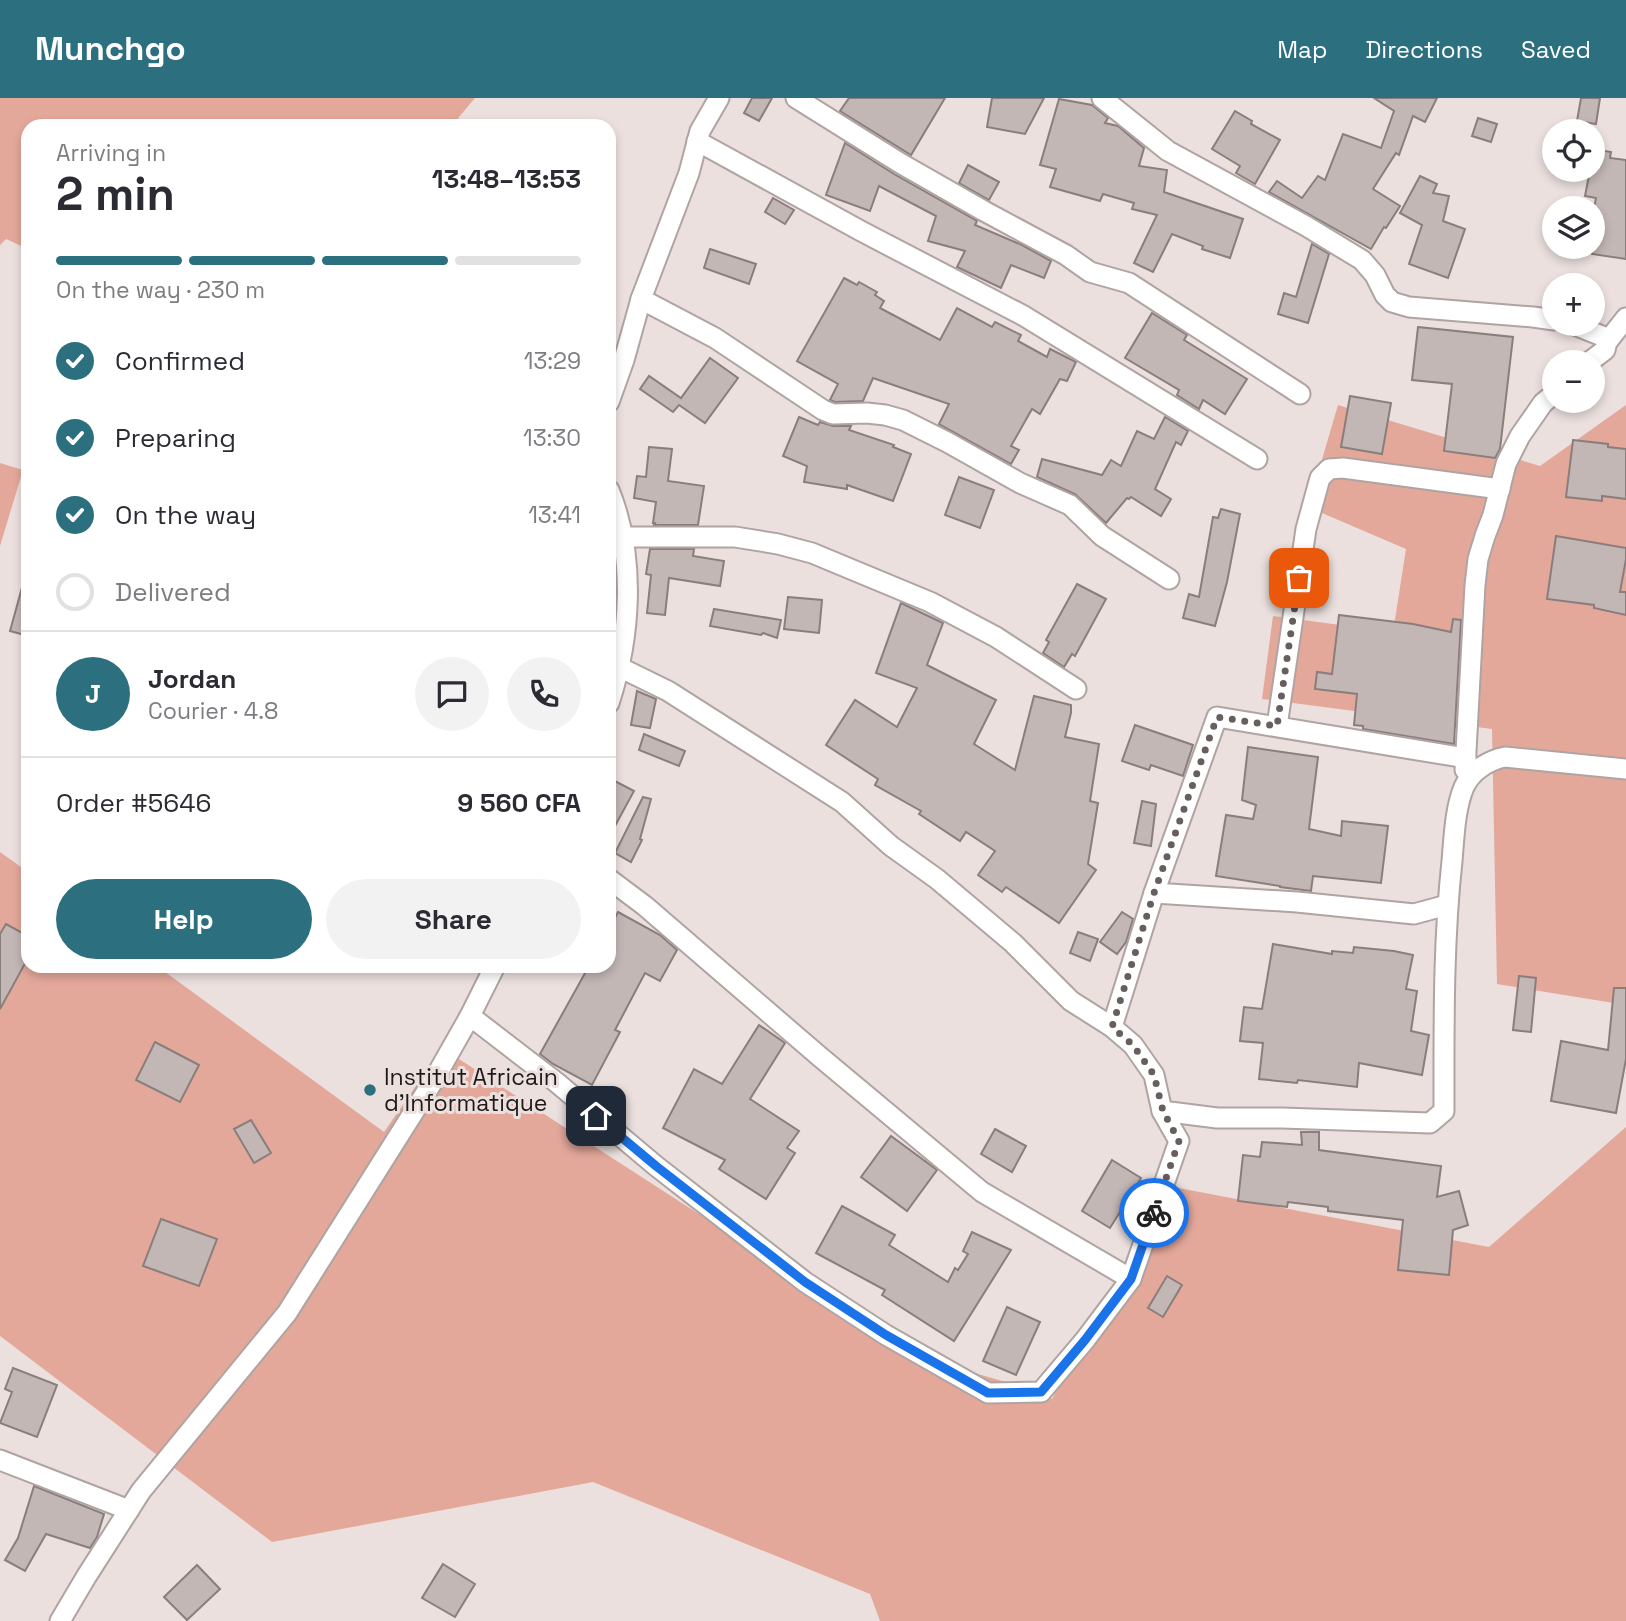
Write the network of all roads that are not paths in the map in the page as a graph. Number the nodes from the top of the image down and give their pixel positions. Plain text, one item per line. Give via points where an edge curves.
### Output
1 (719, 98) edge
2 (796, 98) edge
3 (1102, 98) edge
4 (697, 141) junction
5 (641, 299) junction
6 (1542, 318) edge
7 (1626, 318) edge
8 (1602, 336) edge
9 (1607, 342) junction
10 (1605, 350) edge
11 (616, 383) edge
12 (1300, 394) dead end
13 (1542, 406) edge
14 (1257, 459) dead end
15 (1500, 489) junction
16 (616, 507) edge
17 (622, 537) junction
18 (1169, 579) dead end
19 (619, 667) junction
20 (616, 678) edge
21 (1076, 689) dead end
22 (1277, 726) junction
23 (1466, 758) junction
24 (1626, 769) edge
25 (1465, 785) junction
26 (616, 884) edge
27 (1154, 893) junction
28 (1447, 905) junction
29 (492, 973) edge
30 (470, 1016) junction
31 (1112, 1027) junction
32 (1163, 1111) junction
33 (1131, 1279) junction
34 (0, 1460) edge
35 (129, 1510) junction
36 (60, 1621) edge

1 - 4 street
2 - 12 street via 1090,272 1129,283
3 - 6 street via 1168,151 1362,260 1392,302
4 - 5 street
4 - 14 street via 1024,316
5 - 11 street
5 - 18 street via 715,338 823,410 903,420 1070,505 1102,536
7 - 9 street
8 - 9 street
9 - 10 street
13 - 15 street via 1520,436
15 - 22 street via 1343,468 1329,469 1320,478 1306,529
15 - 23 street via 1478,559
16 - 17 street
17 - 19 street via 626,611
17 - 21 street via 735,537 812,553 930,602 996,637
19 - 20 street
19 - 31 street via 668,691 842,802 1013,943 1071,1001
22 - 23 street
22 - 27 street via 1217,717
23 - 25 street
24 - 25 street via 1505,757 1492,759
25 - 28 street via 1455,828
26 - 33 street via 982,1192
27 - 28 street via 1414,914
27 - 31 street
28 - 32 street via 1444,1111 1430,1123 1217,1118
29 - 30 street
30 - 33 street via 805,1282 988,1393 1041,1392
30 - 35 street via 287,1313
31 - 32 street via 1133,1045 1154,1075
32 - 33 street via 1179,1141
34 - 35 street
35 - 36 street

